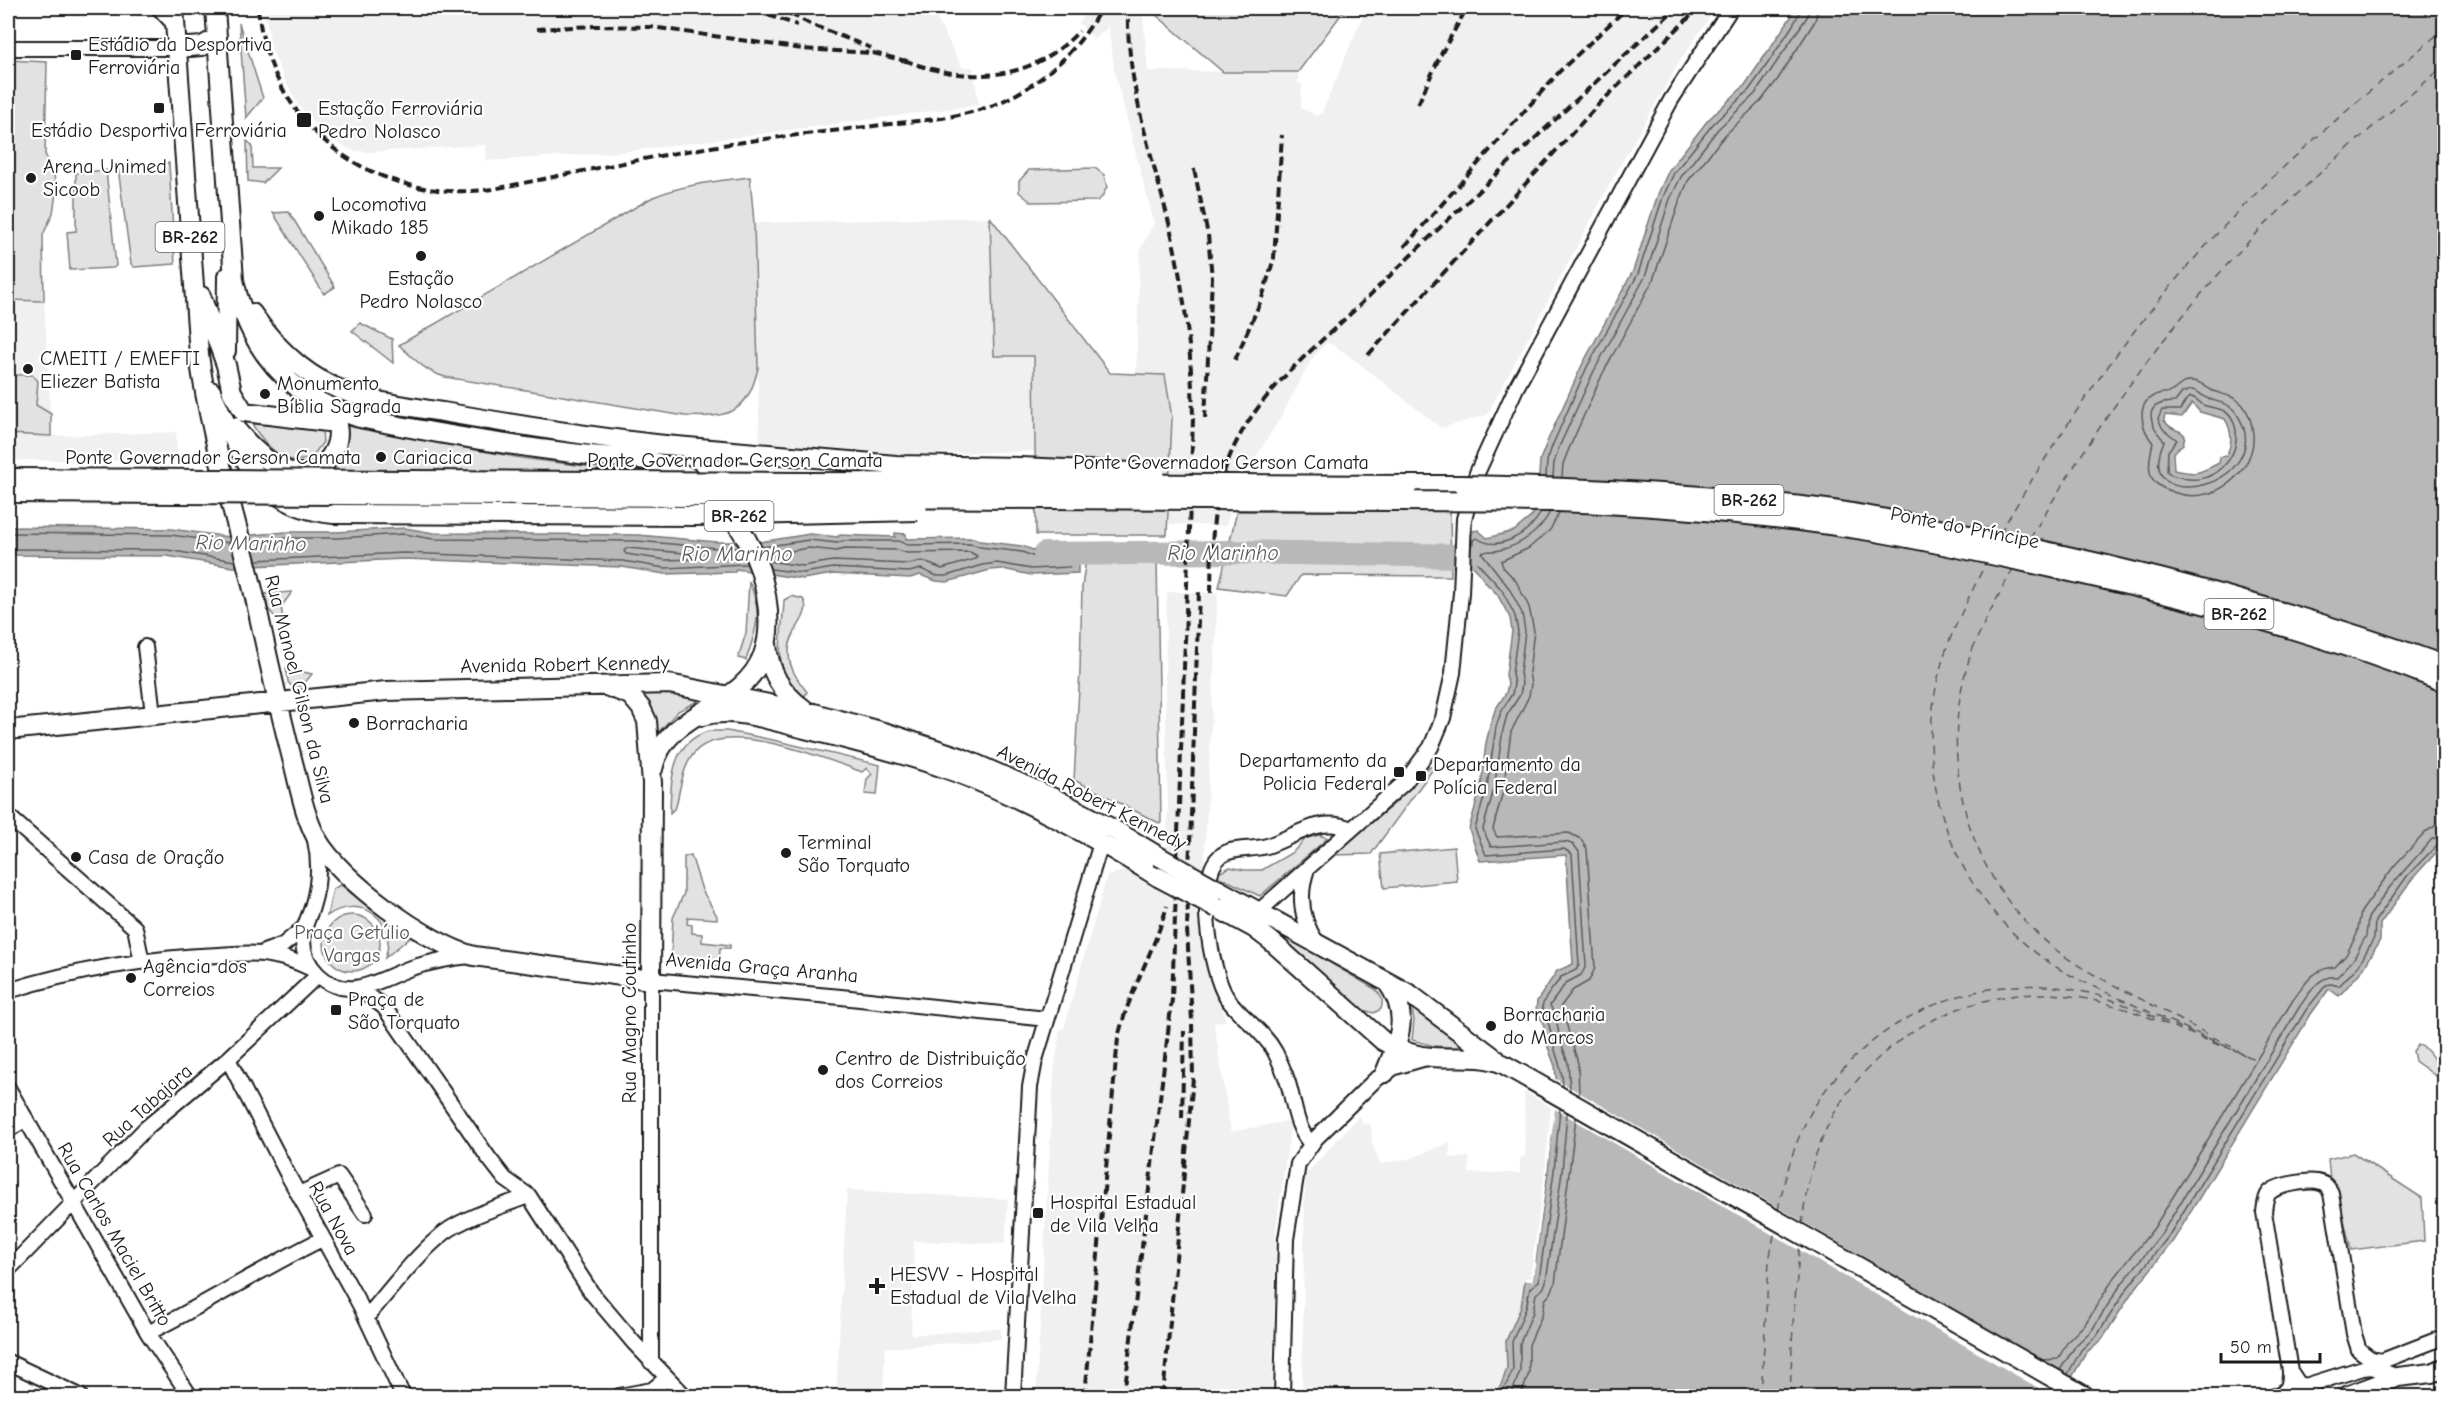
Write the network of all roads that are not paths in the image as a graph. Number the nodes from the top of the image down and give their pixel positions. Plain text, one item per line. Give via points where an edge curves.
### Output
1 (159, 8) edge
2 (215, 8) edge
3 (1731, 8) edge
4 (174, 16) edge
5 (217, 38) junction
6 (8, 48) edge
7 (177, 48) junction
8 (230, 242) junction
9 (231, 262) junction
10 (193, 274) junction
11 (199, 356) junction
12 (226, 365) junction
13 (329, 410) junction
14 (221, 412) junction
15 (8, 478) edge
16 (1409, 485) junction
17 (8, 493) edge
18 (1462, 493) junction
19 (1145, 500) junction
20 (767, 642) junction
21 (145, 647) dead end
22 (2445, 665) edge
23 (2445, 682) edge
24 (606, 686) junction
25 (732, 695) junction
26 (277, 703) junction
27 (814, 713) junction
28 (153, 714) junction
29 (686, 722) junction
30 (8, 730) edge
31 (652, 783) junction
32 (8, 816) edge
33 (311, 826) junction
34 (1351, 829) junction
35 (1101, 843) junction
36 (1306, 869) junction
37 (1258, 912) junction
38 (305, 927) junction
39 (1318, 945) junction
40 (253, 954) junction
41 (474, 956) junction
42 (142, 962) junction
43 (315, 972) junction
44 (651, 980) junction
45 (1387, 982) junction
46 (348, 988) junction
47 (8, 991) edge
48 (1047, 1019) junction
49 (1395, 1048) junction
50 (1434, 1057) junction
51 (228, 1059) junction
52 (1503, 1064) junction
53 (1385, 1073) junction
54 (8, 1088) edge
55 (26, 1119) junction
56 (8, 1130) edge
57 (1311, 1144) junction
58 (299, 1194) junction
59 (529, 1196) junction
60 (74, 1201) junction
61 (365, 1214) dead end
62 (322, 1239) junction
63 (8, 1270) edge
64 (366, 1318) junction
65 (148, 1333) junction
66 (2445, 1337) edge
67 (2445, 1357) edge
68 (8, 1362) edge
69 (651, 1362) junction
70 (2445, 1368) edge
71 (2290, 1371) junction
72 (2398, 1377) junction
73 (667, 1378) junction
74 (80, 1396) edge
75 (190, 1396) edge
76 (403, 1396) edge
77 (619, 1396) edge
78 (685, 1396) edge
79 (1013, 1396) edge
80 (1282, 1396) edge
81 (2085, 1396) edge
82 (2275, 1396) edge
83 (2346, 1396) edge

1 - 4 street
2 - 5 main road, BR-262
3 - 34 street via 1671,100 1516,388 1480,465 1464,519 1453,673 1438,733 1414,771
4 - 7 main road, BR-262
5 - 7 main road via 202,46
5 - 8 main road, BR-262
6 - 7 street
7 - 10 main road, BR-262
8 - 9 main road, BR-262
8 - 12 main road via 225,291
9 - 13 main road via 237,298 260,348 296,388
9 - 16 main road, BR-262, bridge via 262,328 288,357 334,387 376,400 539,429 665,445 896,465
10 - 11 main road, BR-262
10 - 12 main road
11 - 14 main road, BR-262
11 - 26 main road, Rua Manoel Gilson da Silva via 210,422
12 - 13 main road via 234,396 244,412 328,422
13 - 14 main road via 336,421 338,437 333,454 317,469 302,473 287,471 263,456
13 - 20 main road via 377,422 656,462 679,472 722,506 752,550 763,582
14 - 19 main road, BR-262, bridge via 240,455 257,479 292,504 319,513 797,515
15 - 16 main road, Ponte Governador Gerson Camata, bridge
16 - 18 main road, Ponte Governador Gerson Camata / BR-262
17 - 19 main road, Ponte Governador Gerson Camata, bridge
18 - 19 main road, Ponte Governador Gerson Camata, bridge
18 - 22 main road, Ponte do Príncipe / BR-262, bridge via 1557,487 1667,493 1911,523 2216,592
18 - 23 main road, Ponte do Príncipe / BR-262, bridge via 1785,519 1887,534 2058,569 2212,607 2348,647
20 - 25 main road via 757,667
20 - 27 main road via 770,664 779,685 795,702
21 - 28 street
24 - 25 main road, Avenida Robert Kennedy via 669,684
24 - 26 main road, Avenida Robert Kennedy via 428,689
24 - 31 main road, Rua Magno Coutinho via 630,695 644,714
25 - 27 main road, Avenida Robert Kennedy
25 - 29 main road
26 - 28 main road, Avenida Robert Kennedy
26 - 33 main road, Rua Manoel Gilson da Silva
27 - 37 main road, Avenida Robert Kennedy, bridge via 922,744 996,771 1113,829
28 - 30 main road, Avenida Robert Kennedy
29 - 31 main road via 663,743
29 - 35 main road, Avenida Robert Kennedy via 715,713 738,715 879,748 989,786
31 - 44 main road, Rua Magno Coutinho
32 - 42 street via 135,928
33 - 38 street via 318,852 318,879
33 - 41 main road, Rua Manoel Gilson da Silva via 334,861 371,894 436,942
34 - 36 street
34 - 57 street via 1321,824 1260,848 1229,851 1214,863 1209,875 1209,936 1217,979 1232,1005 1272,1047 1286,1075 1299,1125
35 - 48 street
35 - 49 main road, Avenida Robert Kennedy, bridge via 1254,928 1372,1033
36 - 37 street
36 - 39 street via 1302,907 1307,927
37 - 39 main road, Avenida Robert Kennedy
38 - 40 street via 284,945
38 - 43 street via 304,953
39 - 45 main road
40 - 42 street
40 - 43 street via 280,956
41 - 44 main road, Avenida Graça Aranha
41 - 46 street via 426,964 365,986
42 - 47 street
43 - 46 street via 332,984
43 - 51 street, Rua Tabajara
44 - 48 street, Avenida Graça Aranha
44 - 69 street, Rua Magno Coutinho
45 - 49 main road via 1401,1014
45 - 52 main road via 1411,995
46 - 59 street via 364,992 384,1007 488,1157 505,1179
48 - 79 street via 1029,1096
49 - 50 main road, Avenida Robert Kennedy
49 - 53 main road
50 - 52 main road, Avenida Robert Kennedy via 1485,1059
50 - 53 street via 1407,1062
51 - 58 street, Rua Nova
51 - 60 street, Rua Tabajara via 146,1128
52 - 81 main road
53 - 57 street
54 - 55 street, Rua Carlos Maciel Britto
55 - 56 street
55 - 60 street, Rua Carlos Maciel Britto
57 - 80 street via 1295,1174 1287,1224
58 - 61 street via 339,1176
58 - 62 street, Rua Nova
59 - 64 street via 445,1232
59 - 69 street via 591,1292
60 - 63 street, Rua Tabajara
60 - 65 street, Rua Carlos Maciel Britto
62 - 64 street, Rua Nova
62 - 65 street
64 - 76 street, Rua Nova
65 - 75 street, Rua Carlos Maciel Britto
66 - 71 street via 2382,1361 2359,1350 2331,1192 2323,1183 2279,1186 2270,1192 2264,1212
67 - 72 main road
68 - 74 street
69 - 73 street
70 - 72 main road
71 - 72 street via 2305,1386 2372,1367
71 - 82 street via 2290,1386
72 - 83 main road
73 - 77 street via 652,1390
73 - 78 street

